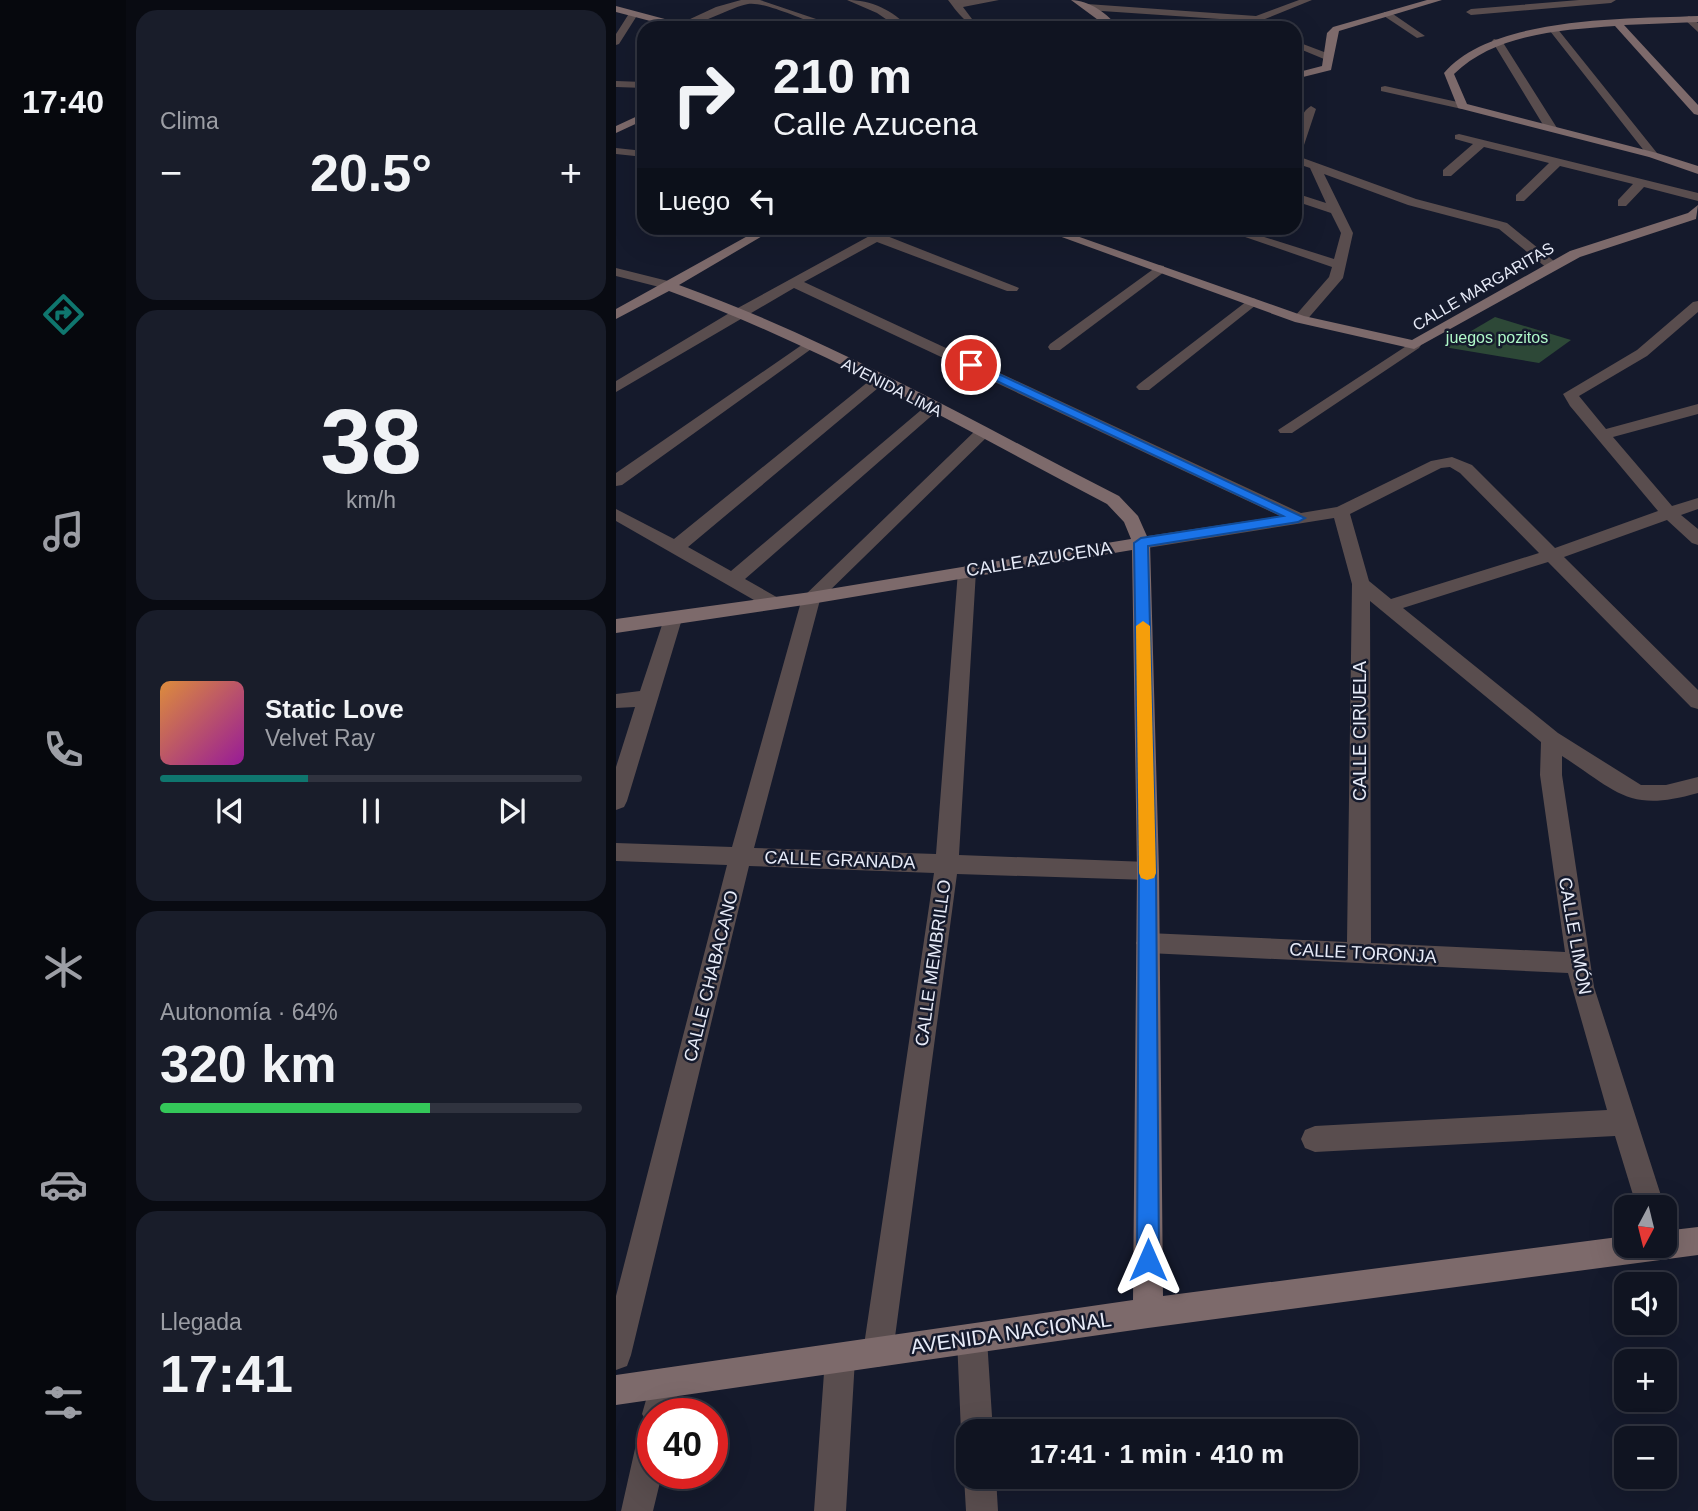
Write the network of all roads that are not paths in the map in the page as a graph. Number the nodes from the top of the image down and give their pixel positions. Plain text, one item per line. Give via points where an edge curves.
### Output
1 (751, 0) edge
2 (852, 0) edge
3 (994, 0) edge
4 (1076, 0) edge
5 (1437, 0) edge
6 (1611, 0) edge
7 (1303, 1) edge
8 (956, 3) edge
9 (1087, 6) junction
10 (616, 9) edge
11 (1471, 12) dead end
12 (632, 14) junction
13 (1387, 14) junction
14 (1257, 19) joint
15 (1693, 19) edge
16 (660, 21) edge
17 (696, 21) edge
18 (817, 21) edge
19 (897, 21) edge
20 (969, 21) edge
21 (1105, 21) edge
22 (1617, 23) junction
23 (1698, 29) edge
24 (1553, 30) junction
25 (1420, 36) dead end
26 (1497, 41) junction
27 (616, 42) edge
28 (1302, 47) edge
29 (1328, 57) junction
30 (1302, 75) edge
31 (616, 84) edge
32 (637, 85) edge
33 (1385, 89) dead end
34 (1462, 106) junction
35 (1311, 109) dead end
36 (1698, 112) edge
37 (637, 120) edge
38 (1551, 128) junction
39 (616, 130) edge
40 (1302, 136) edge
41 (1460, 137) dead end
42 (1481, 143) junction
43 (616, 151) edge
44 (637, 153) edge
45 (1653, 155) junction
46 (1302, 160) edge
47 (1557, 162) junction
48 (1314, 165) junction
49 (1698, 170) edge
50 (1447, 173) dead end
51 (1642, 182) junction
52 (1698, 197) edge
53 (1520, 198) dead end
54 (1302, 199) edge
55 (1622, 203) dead end
56 (1338, 211) junction
57 (1696, 214) edge
58 (757, 235) edge
59 (880, 235) edge
60 (1063, 235) edge
61 (1246, 235) edge
62 (877, 237) junction
63 (1341, 266) junction
64 (1553, 266) junction
65 (1159, 268) junction
66 (616, 272) edge
67 (795, 282) junction
68 (667, 285) junction
69 (1012, 288) dead end
70 (1251, 302) junction
71 (1698, 305) edge
72 (741, 312) junction
73 (616, 315) edge
74 (1300, 319) junction
75 (809, 344) junction
76 (1414, 345) junction
77 (1055, 347) dead end
78 (879, 380) junction
79 (616, 387) edge
80 (1144, 387) dead end
81 (932, 408) junction
82 (1698, 410) edge
83 (1286, 430) dead end
84 (983, 432) junction
85 (1602, 435) junction
86 (616, 481) edge
87 (1698, 503) edge
88 (1341, 512) junction
89 (1670, 513) junction
90 (618, 517) edge
91 (1298, 518) junction
92 (1698, 539) edge
93 (1141, 543) junction
94 (675, 548) junction
95 (1552, 555) junction
96 (967, 571) junction
97 (731, 581) junction
98 (1361, 584) junction
99 (811, 598) junction
100 (773, 603) junction
101 (1389, 606) junction
102 (673, 620) junction
103 (616, 626) edge
104 (649, 698) junction
105 (616, 701) edge
106 (1698, 702) edge
107 (1551, 739) junction
108 (1698, 785) edge
109 (616, 801) edge
110 (616, 852) edge
111 (740, 857) junction
112 (947, 863) junction
113 (1147, 871) junction
114 (1148, 943) junction
115 (1359, 953) junction
116 (1577, 963) junction
117 (1624, 1122) junction
118 (1315, 1139) dead end
119 (1647, 1195) edge
120 (1698, 1241) edge
121 (1677, 1243) edge
122 (1614, 1252) edge
123 (1148, 1313) junction
124 (972, 1339) junction
125 (878, 1352) junction
126 (616, 1355) edge
127 (840, 1359) junction
128 (665, 1383) junction
129 (616, 1390) edge
130 (662, 1398) edge
131 (976, 1419) edge
132 (642, 1489) edge
133 (980, 1489) edge
134 (637, 1511) edge
135 (830, 1511) edge
136 (982, 1511) edge

1 - 17 street
1 - 18 street
2 - 19 street
3 - 8 street
4 - 9 street
5 - 13 street
6 - 11 street
7 - 14 street via 1282,14
8 - 20 street
9 - 14 street
9 - 21 street
10 - 12 street
12 - 16 street
12 - 27 street
13 - 25 street
13 - 29 street via 1336,29
15 - 22 street
15 - 23 street
22 - 24 street
22 - 36 street
24 - 26 street
24 - 45 street
26 - 34 street via 1456,62 1449,73
26 - 38 street
28 - 29 street
29 - 30 street via 1326,68
31 - 32 street
33 - 34 street
34 - 38 street
35 - 40 street
37 - 39 street
38 - 45 street
41 - 42 street
42 - 47 street
42 - 50 street
43 - 44 street
45 - 49 street
46 - 48 street
47 - 51 street
47 - 53 street
48 - 56 street
48 - 64 street via 1412,202 1503,226
51 - 52 street
51 - 55 street
54 - 56 street
56 - 63 street via 1347,233
57 - 64 street, CALLE MARGARITAS via 1574,254
58 - 68 street
59 - 62 street
60 - 65 street, CALLE MARGARITAS
61 - 63 street
62 - 67 street
62 - 69 street
63 - 74 street
64 - 76 street, CALLE MARGARITAS
65 - 70 street, CALLE MARGARITAS
65 - 77 street
66 - 68 street, AVENIDA LIMA
67 - 72 street
67 - 91 street
68 - 72 street, AVENIDA LIMA
68 - 73 street
70 - 74 street, CALLE MARGARITAS
70 - 80 street
71 - 85 street via 1642,353 1572,394
72 - 75 street, AVENIDA LIMA
72 - 79 street
74 - 76 street, CALLE MARGARITAS
75 - 78 street, AVENIDA LIMA
75 - 86 street
76 - 83 street
78 - 81 street, AVENIDA LIMA
78 - 94 street
81 - 84 street, AVENIDA LIMA
81 - 97 street
82 - 85 street
84 - 93 street, AVENIDA LIMA via 1113,500 1132,520
84 - 99 street
85 - 89 street
87 - 89 street
88 - 91 street, CALLE AZUCENA
88 - 95 street, CALLE AZUCENA via 1437,464 1452,462 1466,468
88 - 98 street, CALLE CIRUELA
89 - 92 street
89 - 95 street
90 - 94 street
91 - 93 street, CALLE AZUCENA
93 - 96 street, CALLE AZUCENA
93 - 113 street
94 - 97 street
95 - 101 street
95 - 106 street
96 - 99 street, CALLE AZUCENA
96 - 112 street, CALLE MEMBRILLO
97 - 100 street
98 - 101 street
98 - 115 street, CALLE CIRUELA
99 - 100 street, CALLE AZUCENA
99 - 111 street, CALLE CHABACANO
100 - 102 street, CALLE AZUCENA
101 - 107 street
102 - 103 street, CALLE AZUCENA
102 - 104 street
104 - 105 street
104 - 109 street
107 - 108 street via 1647,796
107 - 116 street, CALLE LIMÓN via 1551,775
110 - 111 street, CALLE GRANADA
111 - 112 street, CALLE GRANADA
111 - 126 street, CALLE CHABACANO
112 - 113 street, CALLE GRANADA
112 - 125 street, CALLE MEMBRILLO
113 - 114 street
114 - 115 street, CALLE TORONJA
114 - 123 street
115 - 116 street, CALLE TORONJA
116 - 117 street, CALLE LIMÓN
117 - 118 street
117 - 119 street, CALLE LIMÓN
120 - 121 street
122 - 123 street, AVENIDA NACIONAL
123 - 124 street, AVENIDA NACIONAL
124 - 125 street, AVENIDA NACIONAL
124 - 131 street
125 - 127 street, AVENIDA NACIONAL
127 - 128 street, AVENIDA NACIONAL
127 - 135 street
128 - 129 street, AVENIDA NACIONAL
128 - 130 street
132 - 134 street
133 - 136 street

